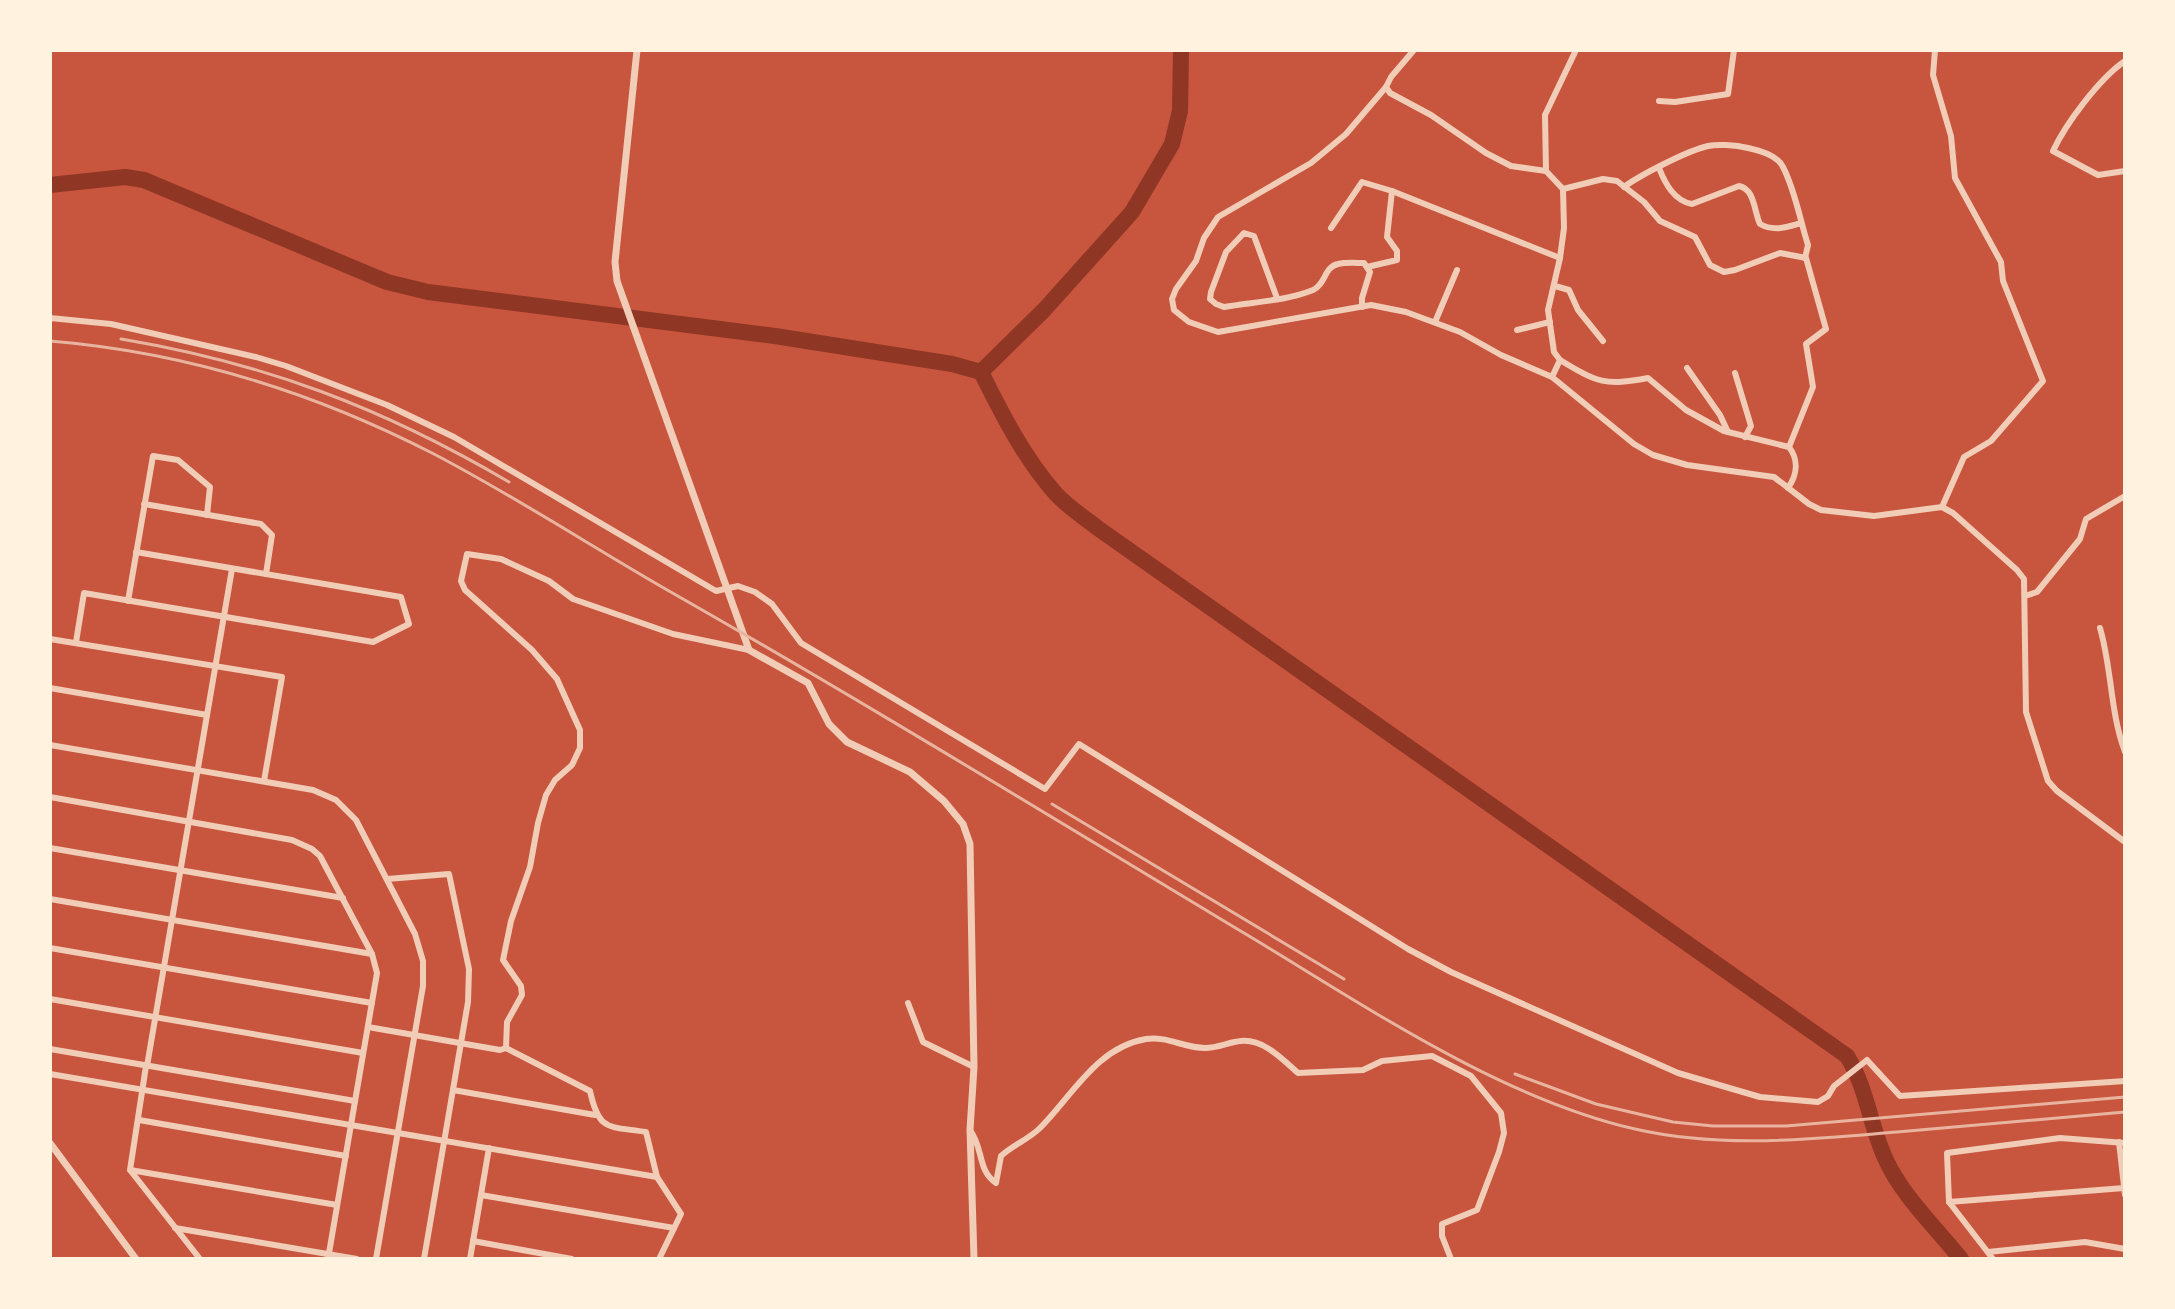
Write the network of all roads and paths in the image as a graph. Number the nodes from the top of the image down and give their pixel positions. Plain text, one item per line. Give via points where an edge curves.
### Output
1 (637, 50) edge
2 (1414, 50) edge
3 (1576, 50) edge
4 (1734, 50) edge
5 (1935, 50) edge
6 (2125, 61) edge
7 (1386, 87) junction
8 (1659, 101) dead end
9 (1659, 168) junction
10 (1546, 171) junction
11 (2125, 171) edge
12 (1624, 187) junction
13 (1563, 189) junction
14 (1392, 191) junction
15 (1801, 223) junction
16 (1331, 228) dead end
17 (1560, 258) junction
18 (1805, 258) junction
19 (1367, 267) junction
20 (1457, 270) dead end
21 (1555, 286) junction
22 (1277, 298) junction
23 (1362, 307) junction
24 (50, 318) edge
25 (1435, 322) junction
26 (1550, 322) junction
27 (1517, 330) dead end
28 (1603, 341) dead end
29 (1560, 360) junction
30 (1687, 368) dead end
31 (1735, 373) dead end
32 (1552, 377) junction
33 (1728, 432) junction
34 (1745, 437) junction
35 (1789, 447) junction
36 (1788, 488) junction
37 (2125, 496) edge
38 (144, 504) junction
39 (1942, 507) junction
40 (207, 515) junction
41 (136, 552) junction
42 (232, 569) junction
43 (266, 574) junction
44 (727, 590) junction
45 (2025, 596) junction
46 (128, 601) junction
47 (224, 617) junction
48 (2100, 628) dead end
49 (50, 639) edge
50 (76, 642) junction
51 (749, 650) junction
52 (215, 666) junction
53 (50, 688) edge
54 (207, 715) junction
55 (50, 745) edge
56 (2125, 752) edge
57 (197, 770) junction
58 (264, 781) junction
59 (50, 797) edge
60 (189, 821) junction
61 (2125, 842) edge
62 (50, 848) edge
63 (180, 870) junction
64 (387, 879) junction
65 (343, 898) junction
66 (50, 899) edge
67 (172, 920) junction
68 (50, 948) edge
69 (372, 954) junction
70 (164, 968) junction
71 (50, 999) edge
72 (372, 1003) junction
73 (908, 1003) dead end
74 (155, 1017) junction
75 (368, 1027) junction
76 (414, 1035) junction
77 (461, 1043) junction
78 (506, 1048) junction
79 (50, 1049) edge
80 (363, 1053) junction
81 (146, 1066) junction
82 (974, 1067) junction
83 (50, 1074) edge
84 (2125, 1081) edge
85 (142, 1089) junction
86 (453, 1090) junction
87 (355, 1101) junction
88 (595, 1115) junction
89 (139, 1120) junction
90 (351, 1125) junction
91 (970, 1130) junction
92 (397, 1134) junction
93 (444, 1141) junction
94 (50, 1143) edge
95 (2122, 1143) edge
96 (489, 1148) junction
97 (346, 1156) junction
98 (130, 1170) junction
99 (657, 1177) junction
100 (2124, 1188) edge
101 (481, 1195) junction
102 (2125, 1195) edge
103 (1949, 1202) junction
104 (337, 1205) junction
105 (173, 1228) junction
106 (674, 1228) junction
107 (473, 1241) junction
108 (2125, 1249) edge
109 (1990, 1256) edge
110 (328, 1257) edge
111 (136, 1259) edge
112 (200, 1259) edge
113 (357, 1259) edge
114 (376, 1259) edge
115 (424, 1259) edge
116 (470, 1259) edge
117 (572, 1259) edge
118 (659, 1259) edge
119 (974, 1259) edge
120 (1451, 1259) edge

1 - 44 street via 617,281
2 - 7 street
3 - 10 street via 1545,115
4 - 8 street via 1728,94
5 - 39 street via 1933,75 1951,136 1955,178 2001,262 2003,281 2043,381 1991,441 1964,457
6 - 11 street via 2108,73 2053,151 2098,175
7 - 10 street via 1486,153 1511,166
7 - 23 street via 1346,134 1311,163 1218,217 1172,299 1174,310 1189,322 1218,332
9 - 12 street
9 - 15 street via 1666,184 1686,203 1746,187 1760,224 1784,228
9 - 15 street via 1709,145 1764,152 1782,164
10 - 13 street
12 - 13 street via 1609,179
12 - 18 street via 1660,221 1695,237 1716,269 1735,270 1780,253
13 - 17 street
14 - 16 street via 1362,182
14 - 17 street
14 - 19 street via 1387,237 1397,260
15 - 18 street via 1808,245
17 - 21 street
18 - 35 street via 1826,329 1806,344 1813,387
19 - 22 street via 1337,264 1315,289
19 - 23 street
20 - 25 street
21 - 26 street
21 - 28 street via 1569,290
22 - 22 street via 1224,307 1210,299 1226,252 1244,233 1254,236
23 - 25 street
24 - 44 street via 111,324 256,357 387,405 454,437 716,591
25 - 32 street
26 - 27 street
26 - 29 street
29 - 32 street
29 - 33 street via 1599,382 1648,378 1686,410
30 - 33 street
31 - 34 street via 1751,426
32 - 36 street via 1653,455 1774,477
33 - 34 street
34 - 35 street
35 - 36 street via 1796,467
36 - 39 street via 1821,510 1852,514
37 - 45 street via 2086,519 2072,550 2037,592
38 - 40 street
38 - 40 street via 153,456 178,460 210,487
38 - 41 street
39 - 45 street via 2017,570 2024,579
40 - 43 street via 261,524 272,535
41 - 42 street
41 - 46 street
42 - 43 street
42 - 47 street
43 - 47 street via 401,597 409,624 373,642
44 - 51 street
44 - 84 street via 738,586 755,592 779,612 801,643 1045,789 1079,744 1408,949 1700,1081 1760,1097 1818,1102 1867,1060 1900,1096
45 - 61 street via 2026,712 2048,781
46 - 47 street
46 - 50 street via 84,593
47 - 52 street
48 - 56 street
49 - 50 street
50 - 52 street
51 - 78 street via 673,634 573,599 549,581 501,559 467,554 461,581 465,590 557,679 580,730 580,748 572,765 546,795 511,921 503,960 522,995 507,1022
51 - 82 street via 808,683 829,724 847,742 910,772 963,824 970,844
52 - 54 street
52 - 58 street via 282,677
53 - 54 street
54 - 57 street
55 - 57 street
57 - 58 street
57 - 60 street
58 - 64 street via 336,800 356,820
59 - 60 street
60 - 63 street
60 - 65 street via 301,843 320,856
62 - 63 street
63 - 65 street
63 - 67 street
64 - 76 street via 423,961
64 - 77 street via 449,874 469,969
65 - 69 street
66 - 67 street
67 - 69 street
67 - 70 street
68 - 70 street
69 - 72 street via 377,973
70 - 72 street
70 - 74 street
71 - 74 street
72 - 75 street
73 - 82 street via 923,1042
74 - 80 street
74 - 81 street
75 - 76 street
75 - 80 street
76 - 77 street
76 - 92 street
77 - 78 street
77 - 86 street
78 - 88 street via 590,1091
79 - 81 street
80 - 87 street
81 - 85 street
81 - 87 street
82 - 91 street
83 - 85 street
85 - 89 street
85 - 90 street
86 - 88 street
86 - 93 street
87 - 90 street
88 - 99 street via 605,1125 646,1132
89 - 97 street
89 - 98 street
90 - 92 street
90 - 97 street
91 - 119 street
91 - 120 street via 982,1164 996,1183 1001,1156 1042,1126 1088,1072 1121,1047 1143,1040 1166,1038 1208,1049 1257,1042 1298,1073 1363,1070 1382,1061 1432,1056 1471,1076 1501,1113 1504,1133 1477,1210 1442,1224
92 - 93 street
92 - 114 street
93 - 96 street
93 - 115 street
94 - 111 street
95 - 100 street
95 - 103 street via 2060,1138 1947,1153
96 - 99 street
96 - 101 street
97 - 104 street
98 - 104 street
98 - 105 street
99 - 106 street via 681,1214
100 - 102 street
100 - 103 street
101 - 106 street
101 - 107 street
103 - 109 street
104 - 110 street
105 - 110 street
105 - 112 street
106 - 118 street
107 - 116 street
107 - 117 street
108 - 109 street via 2085,1242
110 - 113 street

